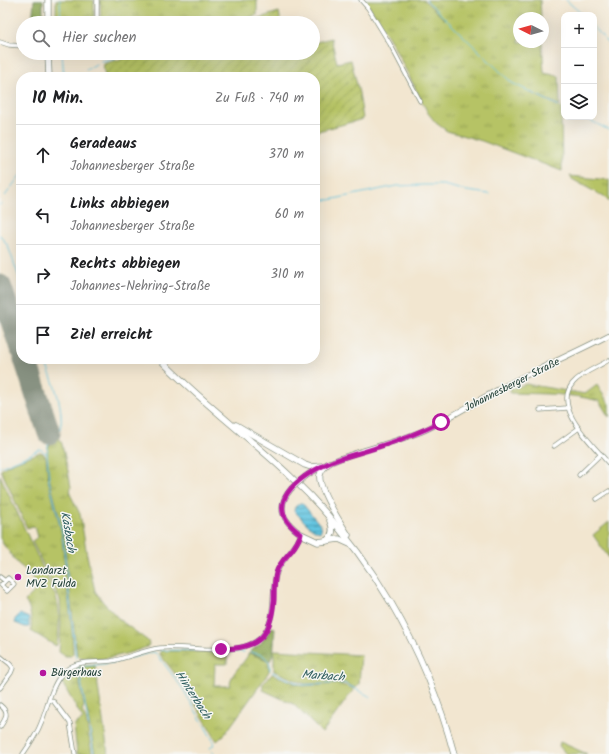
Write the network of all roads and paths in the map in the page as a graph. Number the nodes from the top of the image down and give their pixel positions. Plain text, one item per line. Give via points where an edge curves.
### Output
1 (49, 0) edge
2 (97, 0) edge
3 (361, 0) edge
4 (49, 16) edge
5 (98, 16) edge
6 (0, 42) edge
7 (16, 46) edge
8 (49, 60) edge
9 (49, 72) edge
10 (420, 101) dead end
11 (609, 336) edge
12 (608, 361) edge
13 (165, 364) edge
14 (609, 366) edge
15 (567, 408) junction
16 (540, 410) dead end
17 (218, 413) junction
18 (579, 428) junction
19 (554, 446) dead end
20 (601, 454) junction
21 (329, 463) junction
22 (609, 464) edge
23 (322, 466) junction
24 (579, 474) dead end
25 (609, 491) edge
26 (597, 499) dead end
27 (325, 512) junction
28 (301, 534) junction
29 (324, 542) junction
30 (351, 544) junction
31 (359, 554) junction
32 (0, 577) edge
33 (5, 581) dead end
34 (0, 656) edge
35 (0, 688) edge
36 (50, 700) junction
37 (0, 705) edge
38 (0, 726) edge
39 (23, 754) edge
40 (75, 754) edge
41 (454, 754) edge

1 - 4 main road
2 - 5 street
3 - 10 street via 390,44
6 - 7 street
8 - 9 main road
11 - 21 street, Johannesberger Straße via 524,376 424,430
12 - 14 street
12 - 15 street via 573,383 567,392
13 - 17 main road
15 - 16 street
15 - 18 street
17 - 23 main road via 305,465
17 - 27 main road via 291,477
18 - 19 street
18 - 20 street
20 - 22 street
20 - 24 street
21 - 23 street, Johannesberger Straße
21 - 31 main road via 320,473 320,482 330,505
23 - 28 street, Johannesberger Straße, bridge via 291,489 284,500 283,511 287,521
25 - 26 street
27 - 29 main road via 333,530 330,538
27 - 30 main road
28 - 29 main road
28 - 36 street via 277,570 272,617 266,632 256,641 233,649 162,648 112,661 80,663 62,674 56,682
29 - 30 main road via 339,539
30 - 31 main road
31 - 41 main road via 391,602 417,652 438,702
32 - 33 street
34 - 35 street via 12,667 11,673
36 - 39 street via 35,736
36 - 40 street via 70,723
37 - 38 street via 7,714

